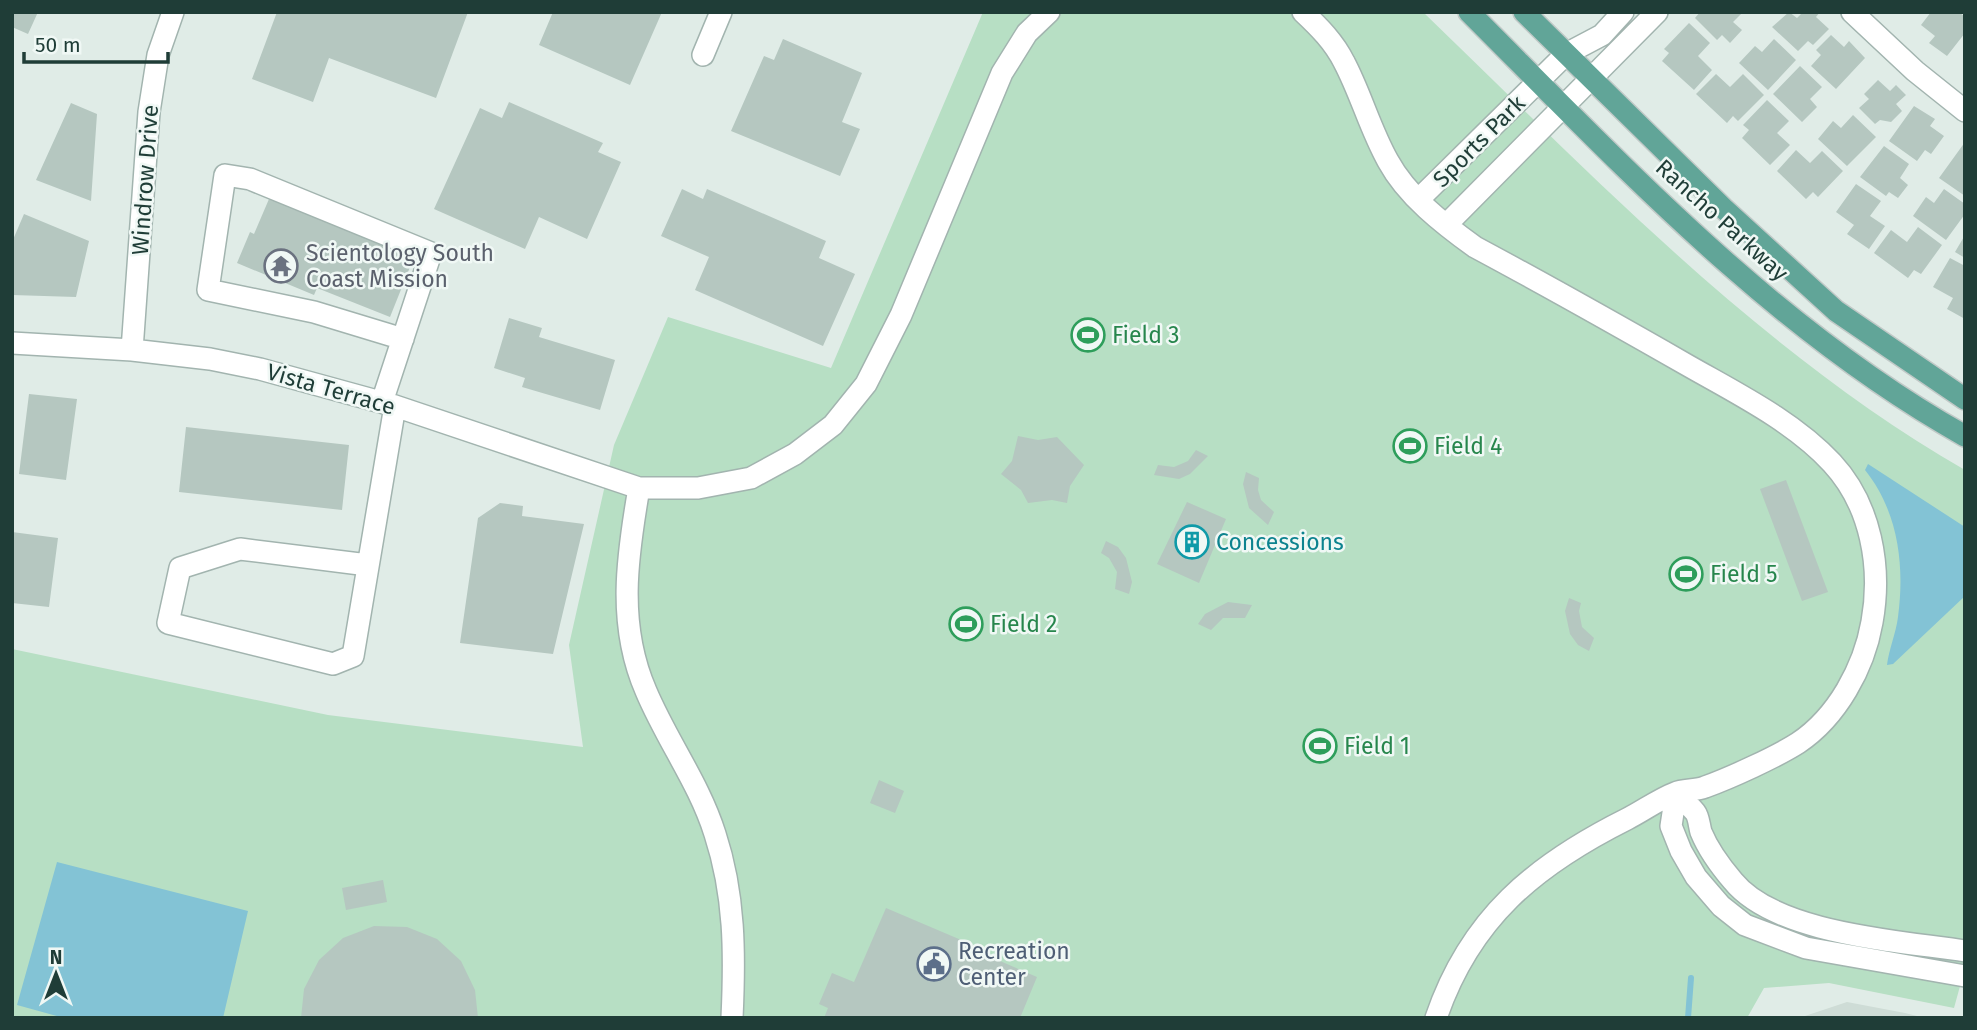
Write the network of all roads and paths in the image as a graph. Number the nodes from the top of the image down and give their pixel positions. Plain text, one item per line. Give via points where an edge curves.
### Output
1 (173, 12) edge
2 (721, 12) edge
3 (1049, 12) edge
4 (1303, 12) edge
5 (1469, 12) edge
6 (1524, 12) edge
7 (1623, 12) edge
8 (1657, 12) edge
9 (1852, 12) edge
10 (1566, 54) junction
11 (703, 55) dead end
12 (1591, 78) junction
13 (1539, 82) junction
14 (1563, 106) junction
15 (1965, 111) edge
16 (1419, 200) junction
17 (1446, 225) junction
18 (403, 339) junction
19 (12, 343) edge
20 (132, 350) junction
21 (1965, 399) edge
22 (388, 404) junction
23 (1964, 436) edge
24 (639, 488) junction
25 (368, 565) junction
26 (1676, 793) junction
27 (1965, 951) edge
28 (1965, 976) edge
29 (732, 1018) edge
30 (1436, 1018) edge

1 - 20 street, Windrow Drive via 158,55 149,112
2 - 11 street
3 - 24 street, Vista Terrace via 1027,33 1002,73 901,315 866,384 833,425 795,454 751,478 698,488
4 - 16 street via 1327,35 1344,62 1389,163
5 - 13 main road, Rancho Parkway
6 - 10 main road, Rancho Parkway
7 - 10 street, Sports Park via 1602,35
8 - 12 street, Sports Park
9 - 15 street
10 - 12 main road, Rancho Parkway
10 - 13 street, Sports Park
12 - 14 street, Sports Park
12 - 21 main road, Rancho Parkway via 1836,311
13 - 14 main road, Rancho Parkway
13 - 16 street, Sports Park
14 - 17 street, Sports Park
14 - 23 main road, Rancho Parkway via 1714,251 1817,338
16 - 17 street
17 - 26 street via 1475,247 1785,425 1832,464 1858,505 1874,548 1877,592 1870,633 1852,681 1831,713 1798,743 1704,788
18 - 18 street via 431,253 250,178 225,175 208,290 314,312
18 - 22 street
19 - 20 street, Vista Terrace
20 - 22 street, Vista Terrace via 248,366
22 - 24 street, Vista Terrace
22 - 25 street
24 - 29 street via 626,570 629,630 645,690 699,789 723,860 734,924
25 - 25 street via 353,656 333,664 168,623 180,568 240,549
26 - 27 street via 1697,814 1708,844 1735,884 1762,904 1839,930
26 - 28 street via 1671,826 1681,851 1721,906 1745,925 1806,948
26 - 30 street via 1591,837 1517,890 1461,959

